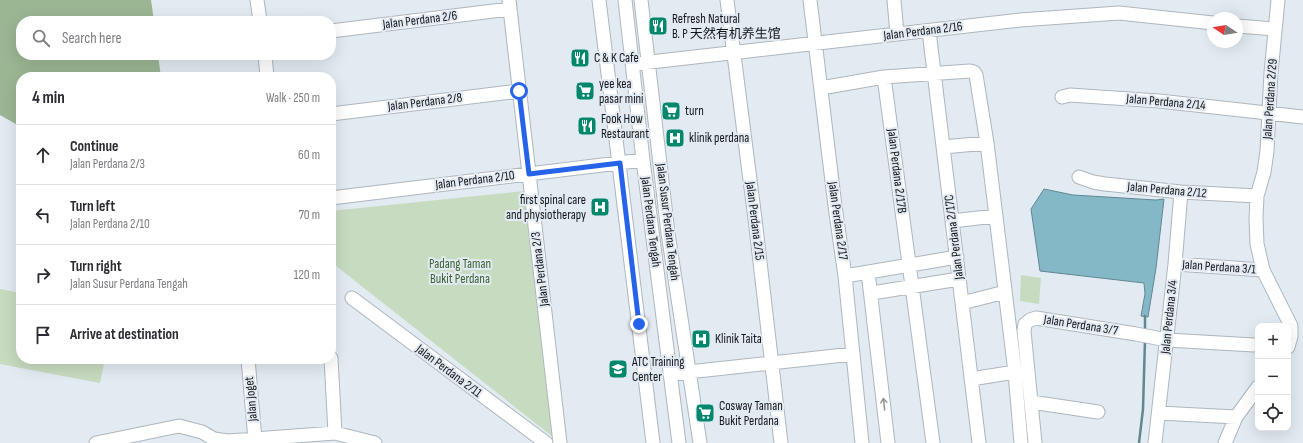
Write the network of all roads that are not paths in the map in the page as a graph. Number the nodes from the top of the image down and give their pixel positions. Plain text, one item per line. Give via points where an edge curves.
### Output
1 (257, 0) edge
2 (599, 0) edge
3 (625, 0) edge
4 (641, 0) edge
5 (726, 0) edge
6 (810, 0) edge
7 (894, 0) edge
8 (1278, 0) edge
9 (509, 5) edge
10 (259, 16) edge
11 (1207, 22) edge
12 (1243, 27) edge
13 (336, 30) edge
14 (1275, 30) junction
15 (929, 31) junction
16 (897, 34) junction
17 (815, 44) junction
18 (732, 53) junction
19 (265, 60) edge
20 (649, 63) junction
21 (633, 64) junction
22 (267, 72) edge
23 (934, 72) junction
24 (884, 77) junction
25 (821, 88) junction
26 (519, 91) junction
27 (1062, 97) dead end
28 (1269, 112) junction
29 (336, 113) edge
30 (1303, 117) edge
31 (987, 143) junction
32 (944, 147) junction
33 (643, 160) junction
34 (620, 163) junction
35 (529, 174) junction
36 (1079, 177) dead end
37 (1181, 192) junction
38 (1257, 196) junction
39 (336, 197) edge
40 (995, 216) junction
41 (952, 221) junction
42 (957, 257) junction
43 (1175, 264) junction
44 (909, 265) junction
45 (1263, 270) junction
46 (868, 272) junction
47 (845, 276) junction
48 (959, 279) junction
49 (912, 286) junction
50 (1005, 292) junction
51 (872, 293) junction
52 (352, 298) dead end
53 (962, 303) junction
54 (1290, 323) edge
55 (1167, 340) junction
56 (1254, 345) dead end
57 (853, 354) junction
58 (772, 363) junction
59 (248, 364) edge
60 (331, 364) edge
61 (689, 372) junction
62 (1015, 372) junction
63 (670, 374) junction
64 (971, 379) junction
65 (1255, 391) edge
66 (1031, 402) junction
67 (1098, 412) dead end
68 (1159, 413) junction
69 (1236, 417) junction
70 (328, 437) edge
71 (255, 440) junction
72 (96, 443) edge
73 (375, 443) edge
74 (546, 443) edge
75 (560, 443) edge
76 (653, 443) edge
77 (679, 443) edge
78 (700, 443) edge
79 (781, 443) edge
80 (862, 443) edge
81 (888, 443) edge
82 (933, 443) edge
83 (979, 443) edge
84 (1021, 443) edge
85 (1035, 443) edge
86 (1155, 443) edge
87 (1225, 443) edge

1 - 10 street
2 - 34 street
3 - 21 street, Jalan Perdana Tengah
4 - 20 street, Jalan Susur Perdana Tengah
5 - 18 street, Jalan Perdana 2/15
6 - 17 street, Jalan Perdana 2/17
7 - 16 street
8 - 14 street, Jalan Perdana 2/29
9 - 13 street, Jalan Perdana 2/6
9 - 26 street, Jalan Perdana 2/3
11 - 15 street, Jalan Perdana 2/16 via 1119,13 1020,20
12 - 14 street
14 - 28 street, Jalan Perdana 2/29
15 - 16 street, Jalan Perdana 2/16
15 - 23 street, Jalan Perdana 2/17C
16 - 17 street, Jalan Perdana 2/16
17 - 18 street, Jalan Perdana 2/16
17 - 25 street, Jalan Perdana 2/17
18 - 20 street, Jalan Perdana 2/16
18 - 58 street, Jalan Perdana 2/15
19 - 22 street
20 - 21 street, Jalan Perdana 2/16
20 - 61 street, Jalan Susur Perdana Tengah via 668,233
21 - 33 street, Jalan Perdana Tengah
23 - 24 street
23 - 31 street via 974,72
23 - 32 street, Jalan Perdana 2/17C
24 - 25 street
24 - 44 street, Jalan Perdana 2/17B
25 - 47 street, Jalan Perdana 2/17
26 - 29 street, Jalan Perdana 2/8
26 - 35 street, Jalan Perdana 2/3
27 - 28 street, Jalan Perdana 2/14 via 1070,95 1130,99
28 - 30 street, Jalan Perdana 2/14
28 - 38 street, Jalan Perdana 2/29 via 1264,172
31 - 32 street
31 - 40 street
32 - 41 street, Jalan Perdana 2/17C
33 - 34 street, Jalan Perdana 2/10
33 - 63 street, Jalan Perdana Tengah
34 - 35 street, Jalan Perdana 2/10
34 - 76 street
35 - 39 street, Jalan Perdana 2/10
35 - 75 street, Jalan Perdana 2/3
36 - 37 street, Jalan Perdana 2/12 via 1105,184
37 - 38 street, Jalan Perdana 2/12
37 - 43 street, Jalan Perdana 3/4
38 - 45 street via 1257,244
40 - 41 street
40 - 50 street
41 - 42 street, Jalan Perdana 2/17C
42 - 44 street
42 - 48 street, Jalan Perdana 2/17C
43 - 45 street, Jalan Perdana 3/1
43 - 55 street, Jalan Perdana 3/4
44 - 46 street
44 - 49 street, Jalan Perdana 2/17B
45 - 54 street
46 - 47 street
46 - 51 street
47 - 57 street, Jalan Perdana 2/17
48 - 49 street
48 - 53 street, Jalan Perdana 2/17C
49 - 51 street
49 - 82 street, Jalan Perdana 2/17B
50 - 53 street
50 - 62 street
81 -> 51 street
52 - 74 street, Jalan Perdana 2/11
53 - 64 street, Jalan Perdana 2/17C
55 - 56 street, Jalan Perdana 3/7
55 - 66 street, Jalan Perdana 3/7 via 1036,318 1030,320 1025,324 1024,331
55 - 68 street, Jalan Perdana 3/4
57 - 58 street
57 - 80 street, Jalan Perdana 2/17
58 - 61 street
58 - 79 street, Jalan Perdana 2/15
59 - 71 street, Jalan Joget
60 - 70 street
61 - 63 street
61 - 78 street, Jalan Susur Perdana Tengah
62 - 64 street
62 - 84 street
63 - 77 street, Jalan Perdana Tengah
64 - 83 street, Jalan Perdana 2/17C
65 - 69 street
66 - 67 street
66 - 85 street
68 - 69 street
68 - 86 street, Jalan Perdana 3/4
69 - 87 street
70 - 71 street
70 - 73 street
71 - 72 street via 214,439 202,432 179,426

